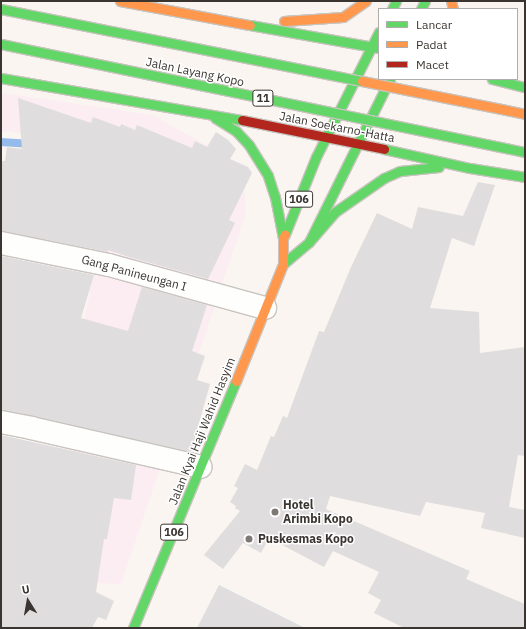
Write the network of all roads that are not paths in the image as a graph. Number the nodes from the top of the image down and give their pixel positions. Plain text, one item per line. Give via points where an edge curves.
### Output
1 (120, 1) edge
2 (366, 1) edge
3 (1, 8) edge
4 (231, 20) junction
5 (378, 37) edge
6 (1, 44) edge
7 (376, 47) edge
8 (1, 78) edge
9 (390, 80) edge
10 (497, 80) edge
11 (525, 87) edge
12 (203, 112) junction
13 (525, 114) edge
14 (326, 136) junction
15 (358, 143) junction
16 (525, 152) edge
17 (470, 168) junction
18 (525, 177) edge
19 (283, 238) junction
20 (309, 242) junction
21 (1, 243) edge
22 (283, 264) junction
23 (266, 308) junction
24 (1, 422) edge
25 (201, 467) junction
26 (133, 628) edge

1 - 4 main road
2 - 4 main road via 343,17 277,21
3 - 13 main road, Jalan Layang Kopo, bridge
4 - 7 main road
5 - 7 main road, Jalan Kyai Haji Wahid Hasyim / 106
6 - 16 main road, Jalan Layang Kopo / 11, bridge
7 - 14 main road, Jalan Kyai Haji Wahid Hasyim / 106
8 - 12 main road, Jalan Soekarno-Hatta / 11
9 - 15 main road, Jalan Kyai Haji Wahid Hasyim / 106
10 - 11 main road
12 - 14 main road, Jalan Soekarno-Hatta / 11
12 - 19 main road via 236,131 252,150 268,176 273,190
14 - 15 main road, Jalan Soekarno-Hatta / 11
14 - 19 main road, Jalan Kyai Haji Wahid Hasyim / 106
15 - 17 main road, Jalan Soekarno-Hatta / 11
15 - 20 main road, Jalan Kyai Haji Wahid Hasyim / 106
17 - 18 main road, Jalan Soekarno-Hatta / 11
17 - 20 main road via 420,168 400,171 384,178 335,212
19 - 22 main road, Jalan Kyai Haji Wahid Hasyim / 106
20 - 22 main road, Jalan Kyai Haji Wahid Hasyim / 106
21 - 23 street, Gang Panineungan I via 109,265
22 - 23 main road, Jalan Kyai Haji Wahid Hasyim / 106
23 - 25 main road, Jalan Kyai Haji Wahid Hasyim / 106
24 - 25 street
25 - 26 main road, Jalan Kyai Haji Wahid Hasyim / 106

